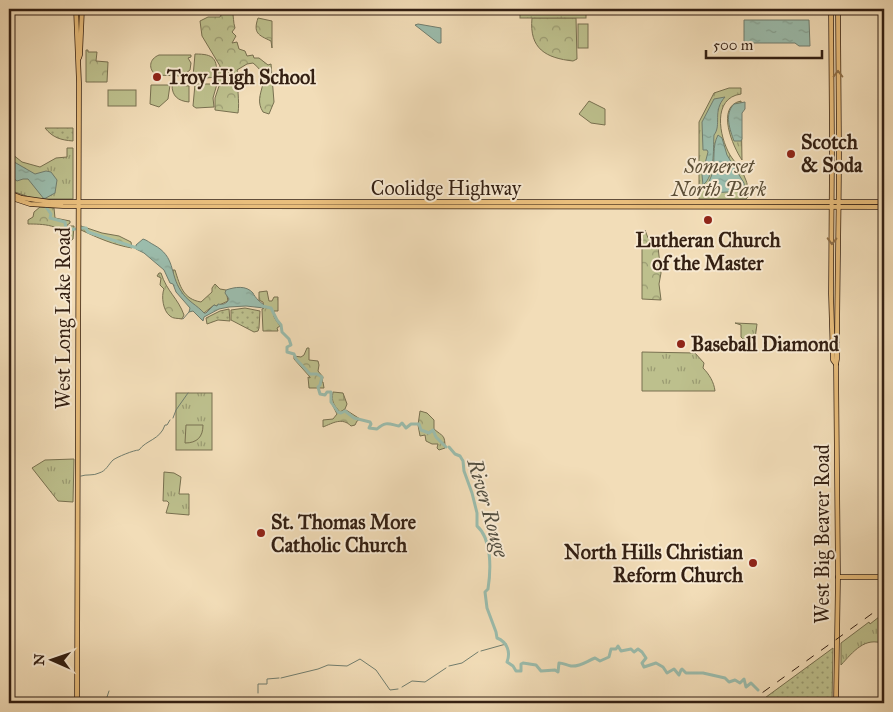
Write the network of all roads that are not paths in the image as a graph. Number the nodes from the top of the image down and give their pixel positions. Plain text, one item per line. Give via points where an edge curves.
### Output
1 (76, 9) edge
2 (82, 9) edge
3 (831, 9) edge
4 (838, 9) edge
5 (79, 41) junction
6 (831, 41) junction
7 (838, 42) junction
8 (831, 56) junction
9 (838, 58) junction
10 (832, 91) junction
11 (832, 98) junction
12 (838, 99) junction
13 (838, 107) junction
14 (832, 126) junction
15 (839, 129) junction
16 (832, 147) junction
17 (839, 148) junction
18 (832, 192) junction
19 (9, 193) edge
20 (839, 194) junction
21 (9, 197) edge
22 (49, 203) junction
23 (78, 204) junction
24 (832, 204) junction
25 (839, 204) junction
26 (884, 205) edge
27 (832, 215) junction
28 (839, 217) junction
29 (832, 258) junction
30 (838, 260) junction
31 (832, 268) junction
32 (837, 270) junction
33 (832, 297) junction
34 (837, 298) junction
35 (832, 345) junction
36 (837, 347) junction
37 (836, 364) junction
38 (838, 578) junction
39 (884, 578) edge
40 (77, 703) edge
41 (836, 703) edge

1 - 5 main road, West Long Lake Road
2 - 5 main road, West Long Lake Road
3 - 6 main road, West Big Beaver Road
4 - 7 main road, West Big Beaver Road
5 - 23 main road, West Long Lake Road
6 - 7 main road
6 - 8 main road, West Big Beaver Road
7 - 9 main road, West Big Beaver Road
8 - 9 main road
8 - 10 main road, West Big Beaver Road
12 -> 9 main road, West Big Beaver Road
10 - 11 main road, West Big Beaver Road
10 - 12 main road
11 - 13 main road
11 - 14 main road, West Big Beaver Road
12 - 13 main road, West Big Beaver Road
13 - 15 main road, West Big Beaver Road
14 - 15 main road
14 - 16 main road, West Big Beaver Road
15 - 17 main road, West Big Beaver Road
16 - 17 main road
16 - 18 main road, West Big Beaver Road
17 - 20 main road, West Big Beaver Road
18 - 20 main road
18 - 24 main road, West Big Beaver Road
19 - 22 main road, Coolidge Highway
20 - 25 main road, West Big Beaver Road
21 - 22 main road, Coolidge Highway via 24,203
22 - 23 main road, Coolidge Highway
23 - 24 main road, Coolidge Highway
23 - 40 main road, West Long Lake Road
24 - 25 main road, Coolidge Highway
24 - 27 main road, West Big Beaver Road
25 - 26 main road, Coolidge Highway
25 - 28 main road, West Big Beaver Road
27 - 28 main road
27 -> 29 main road, West Big Beaver Road
28 - 30 main road, West Big Beaver Road
29 - 30 main road
29 - 31 main road, West Big Beaver Road
30 - 32 main road, West Big Beaver Road
31 - 32 main road
31 - 33 main road, West Big Beaver Road
32 - 34 main road, West Big Beaver Road
33 - 34 main road
33 - 35 main road, West Big Beaver Road
34 - 36 main road, West Big Beaver Road
35 - 36 main road
35 - 37 main road, West Big Beaver Road
36 - 37 main road, West Big Beaver Road
37 - 38 main road, West Big Beaver Road
38 - 39 main road
38 - 41 main road, West Big Beaver Road

